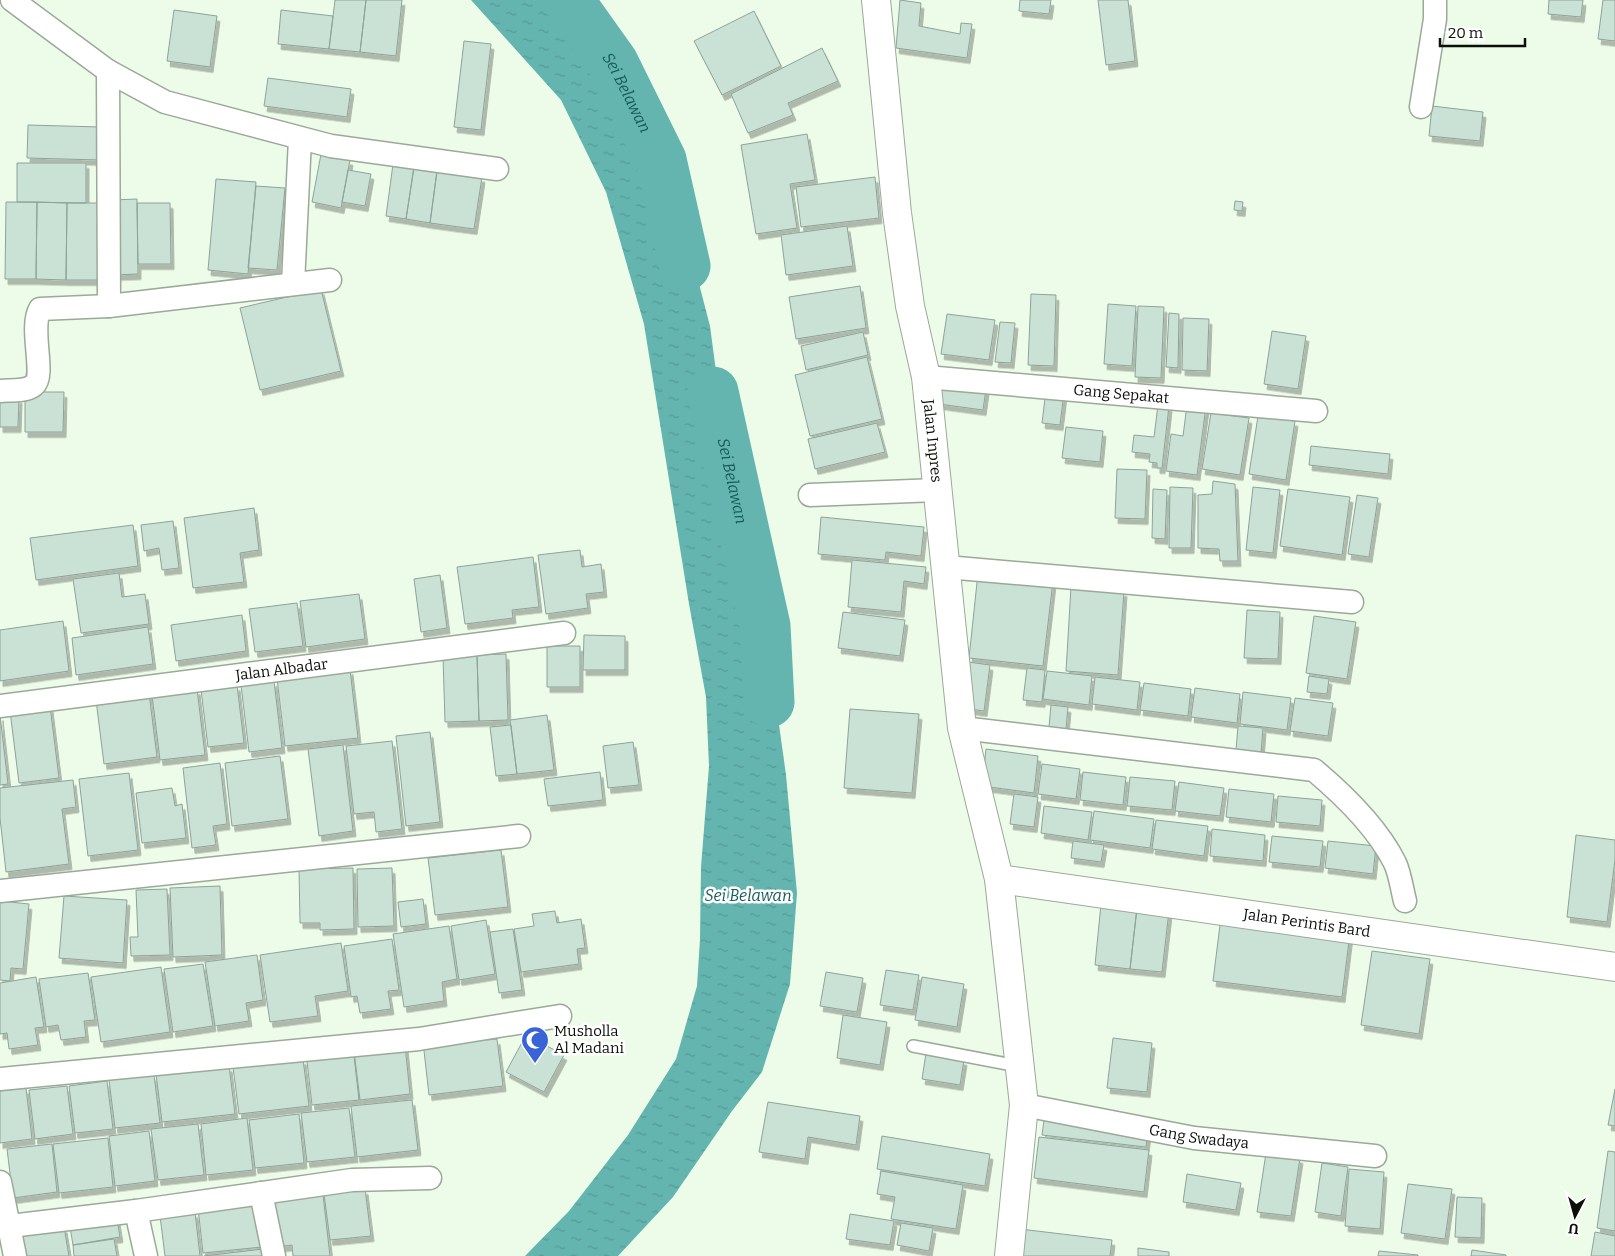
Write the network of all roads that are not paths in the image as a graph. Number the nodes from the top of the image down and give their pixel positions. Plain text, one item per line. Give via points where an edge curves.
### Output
1 (12, 0) edge
2 (876, 0) edge
3 (1435, 0) edge
4 (108, 71) junction
5 (1421, 107) dead end
6 (300, 139) junction
7 (497, 169) dead end
8 (330, 280) dead end
9 (293, 284) junction
10 (109, 306) junction
11 (926, 377) junction
12 (0, 391) edge
13 (1316, 411) dead end
14 (936, 490) junction
15 (810, 495) dead end
16 (946, 567) junction
17 (1352, 602) dead end
18 (564, 633) dead end
19 (0, 706) edge
20 (962, 728) junction
21 (520, 836) dead end
22 (999, 880) junction
23 (0, 891) edge
24 (1405, 901) dead end
25 (1615, 967) edge
26 (560, 1016) dead end
27 (913, 1046) dead end
28 (1018, 1066) junction
29 (0, 1079) edge
30 (1024, 1105) junction
31 (1375, 1156) dead end
32 (430, 1178) dead end
33 (0, 1182) edge
34 (261, 1193) junction
35 (136, 1212) junction
36 (10, 1226) junction
37 (15, 1256) edge
38 (146, 1256) edge
39 (274, 1256) edge
40 (1009, 1256) edge

1 - 4 street
2 - 11 street, Jalan Inpres via 896,203 910,306
3 - 5 street
4 - 6 street via 165,102
4 - 10 street
6 - 7 street
6 - 9 street
8 - 9 street
9 - 10 street
10 - 12 street via 40,309 36,316 35,334 39,377 34,385
11 - 13 street, Gang Sepakat
11 - 14 street, Jalan Inpres
14 - 15 street
14 - 16 street, Jalan Inpres
16 - 17 street
16 - 20 street, Jalan Inpres
18 - 19 street, Jalan Albadar
20 - 22 street, Jalan Inpres
20 - 24 street via 1314,770 1341,792 1367,822 1395,864
21 - 23 street
22 - 25 street, Jalan Perintis Bard
22 - 28 street, Jalan Inpres
26 - 29 street via 419,1038
27 - 28 lane
28 - 30 street, Jalan Inpres
30 - 31 street, Gang Swadaya via 1194,1138
30 - 40 street, Jalan Inpres
32 - 34 street via 352,1180
33 - 36 street
34 - 35 street
34 - 39 street
35 - 36 street
35 - 38 street
36 - 37 street

